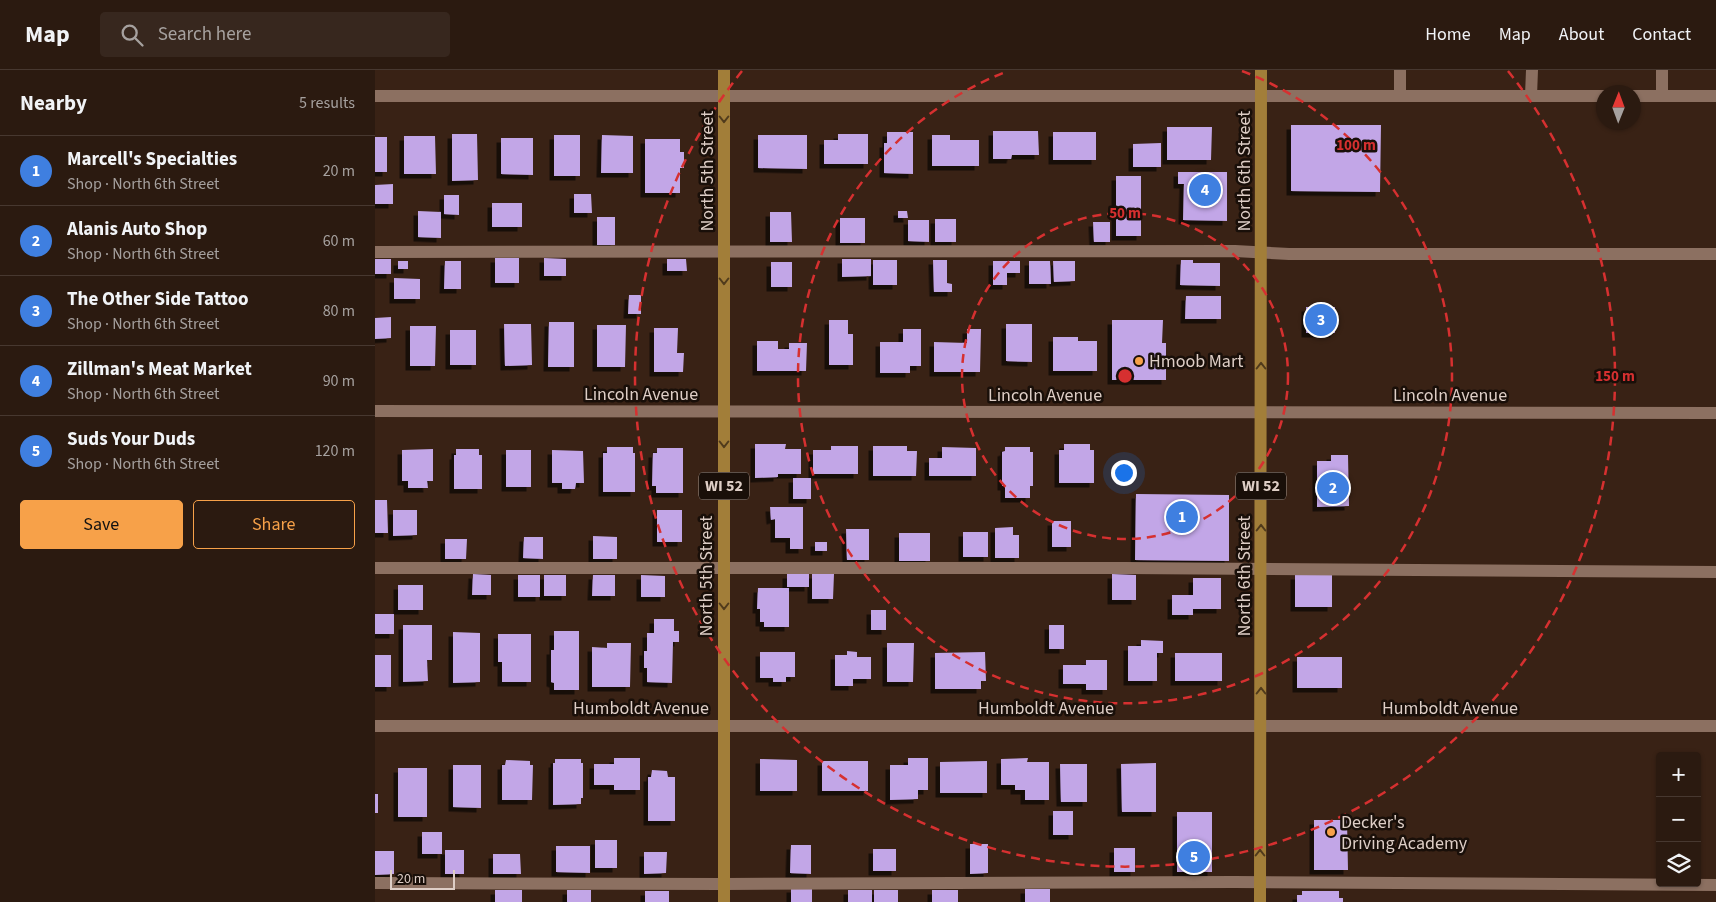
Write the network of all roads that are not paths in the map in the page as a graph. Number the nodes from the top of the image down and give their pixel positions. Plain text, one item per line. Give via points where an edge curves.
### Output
1 (724, 70) edge
2 (1261, 70) edge
3 (1400, 70) edge
4 (1532, 70) edge
5 (1662, 70) edge
6 (375, 96) edge
7 (724, 96) junction
8 (1261, 96) junction
9 (1400, 96) junction
10 (1531, 96) junction
11 (1596, 96) edge
12 (1641, 96) edge
13 (1662, 96) junction
14 (1716, 96) edge
15 (375, 252) edge
16 (724, 252) junction
17 (1261, 253) junction
18 (1716, 254) edge
19 (375, 411) edge
20 (724, 412) junction
21 (1261, 412) junction
22 (1716, 413) edge
23 (375, 568) edge
24 (724, 568) junction
25 (1261, 569) junction
26 (1716, 572) edge
27 (375, 726) edge
28 (724, 726) junction
29 (1261, 726) junction
30 (1716, 726) edge
31 (1260, 882) junction
32 (375, 883) edge
33 (724, 884) junction
34 (1716, 885) edge
35 (724, 902) edge
36 (1260, 902) edge

1 - 7 main road, North 5th Street / WI 52
2 - 8 main road, North 6th Street / WI 52
3 - 9 street
4 - 10 street
5 - 13 street
6 - 7 street
7 - 8 street
7 -> 16 main road, North 5th Street / WI 52
8 - 9 street
8 - 17 main road, North 6th Street / WI 52
9 - 10 street
10 - 11 street
12 - 13 street
13 - 14 street
15 - 16 street
16 - 17 street
16 -> 20 main road, North 5th Street / WI 52
17 - 18 street
21 -> 17 main road, North 6th Street / WI 52
19 - 20 street, Lincoln Avenue
20 - 21 street, Lincoln Avenue
20 -> 24 main road, North 5th Street / WI 52
21 - 22 street, Lincoln Avenue
25 -> 21 main road, North 6th Street / WI 52
23 - 24 street
24 - 25 street
24 -> 28 main road, North 5th Street / WI 52
25 - 26 street
29 -> 25 main road, North 6th Street / WI 52
27 - 28 street, Humboldt Avenue
28 - 29 street, Humboldt Avenue
28 - 33 main road, North 5th Street / WI 52
29 - 30 street, Humboldt Avenue
31 -> 29 main road, North 6th Street / WI 52
31 - 33 street
31 - 34 street
31 - 36 main road, North 6th Street / WI 52
32 - 33 street
33 - 35 main road, North 5th Street / WI 52

